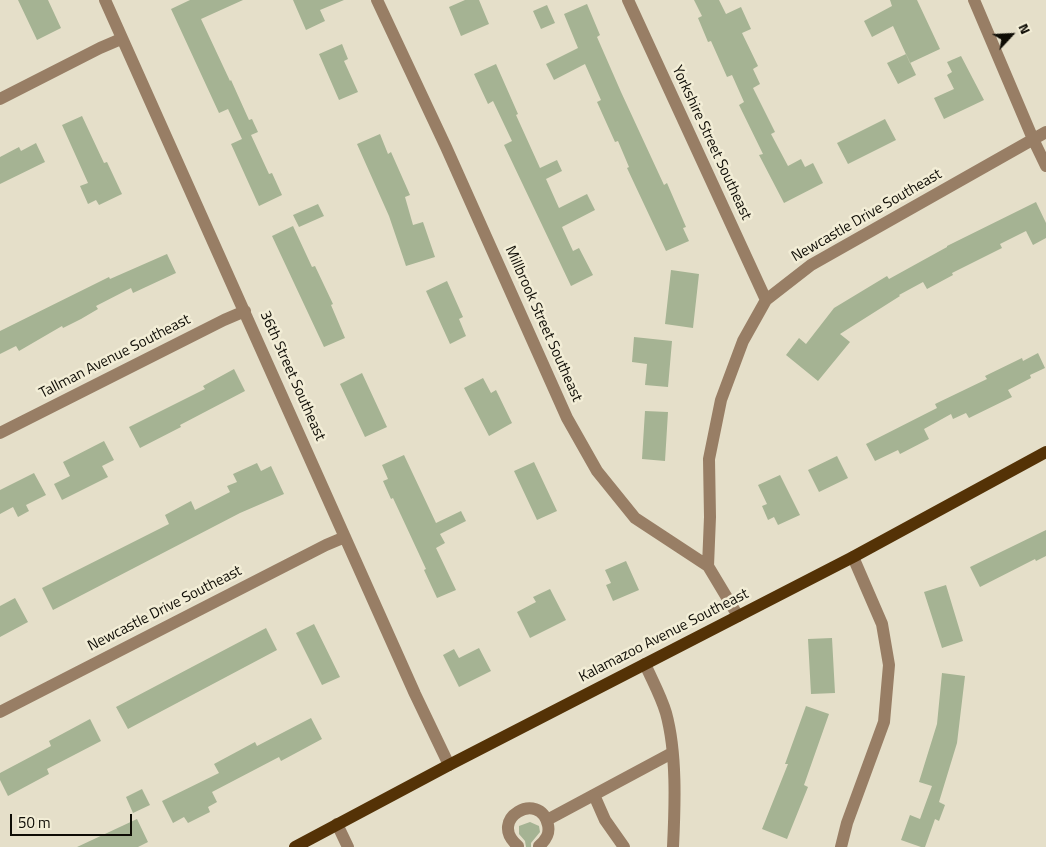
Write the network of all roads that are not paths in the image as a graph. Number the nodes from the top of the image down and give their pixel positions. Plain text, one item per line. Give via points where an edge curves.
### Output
1 (105, 0) edge
2 (377, 0) edge
3 (628, 0) edge
4 (974, 0) edge
5 (121, 39) junction
6 (0, 100) edge
7 (1046, 132) edge
8 (1033, 139) junction
9 (1046, 166) edge
10 (766, 300) junction
11 (245, 311) junction
12 (0, 433) edge
13 (1046, 452) edge
14 (345, 537) junction
15 (853, 557) junction
16 (708, 566) junction
17 (738, 616) junction
18 (645, 664) junction
19 (0, 712) edge
20 (672, 753) junction
21 (449, 765) junction
22 (594, 795) junction
23 (547, 820) junction
24 (337, 824) junction
25 (518, 846) edge
26 (539, 846) dead end
27 (295, 847) edge
28 (348, 847) edge
29 (624, 847) edge
30 (672, 847) edge
31 (841, 847) edge

1 - 5 street, 36th Street Southeast
2 - 16 street, Millbrook Street Southeast via 567,418 596,471 635,518
3 - 10 street, Yorkshire Street Southeast
4 - 8 street
5 - 6 street
5 - 11 street, 36th Street Southeast
7 - 8 street, Newcastle Drive Southeast
8 - 9 street
8 - 10 street, Newcastle Drive Southeast via 811,265
10 - 16 street, Newcastle Drive Southeast via 743,341 721,400 709,459
11 - 12 street, Tallman Avenue Southeast
11 - 14 street, 36th Street Southeast
13 - 15 main road, Kalamazoo Avenue Southeast
14 - 19 street, Newcastle Drive Southeast
14 - 21 street, 36th Street Southeast
15 - 17 main road, Kalamazoo Avenue Southeast
15 - 31 street via 882,624 889,665 884,722
16 - 17 street, Millbrook Street Southeast
17 - 18 main road, Kalamazoo Avenue Southeast
18 - 20 street via 666,714
18 - 21 main road, Kalamazoo Avenue Southeast
20 - 22 street
20 - 30 street
21 - 24 main road, Kalamazoo Avenue Southeast
22 - 23 street
22 - 29 street via 605,820
23 - 25 street via 530,808 516,812 508,824 508,831
23 - 26 street via 548,836
24 - 27 main road, Kalamazoo Avenue Southeast
24 - 28 street

